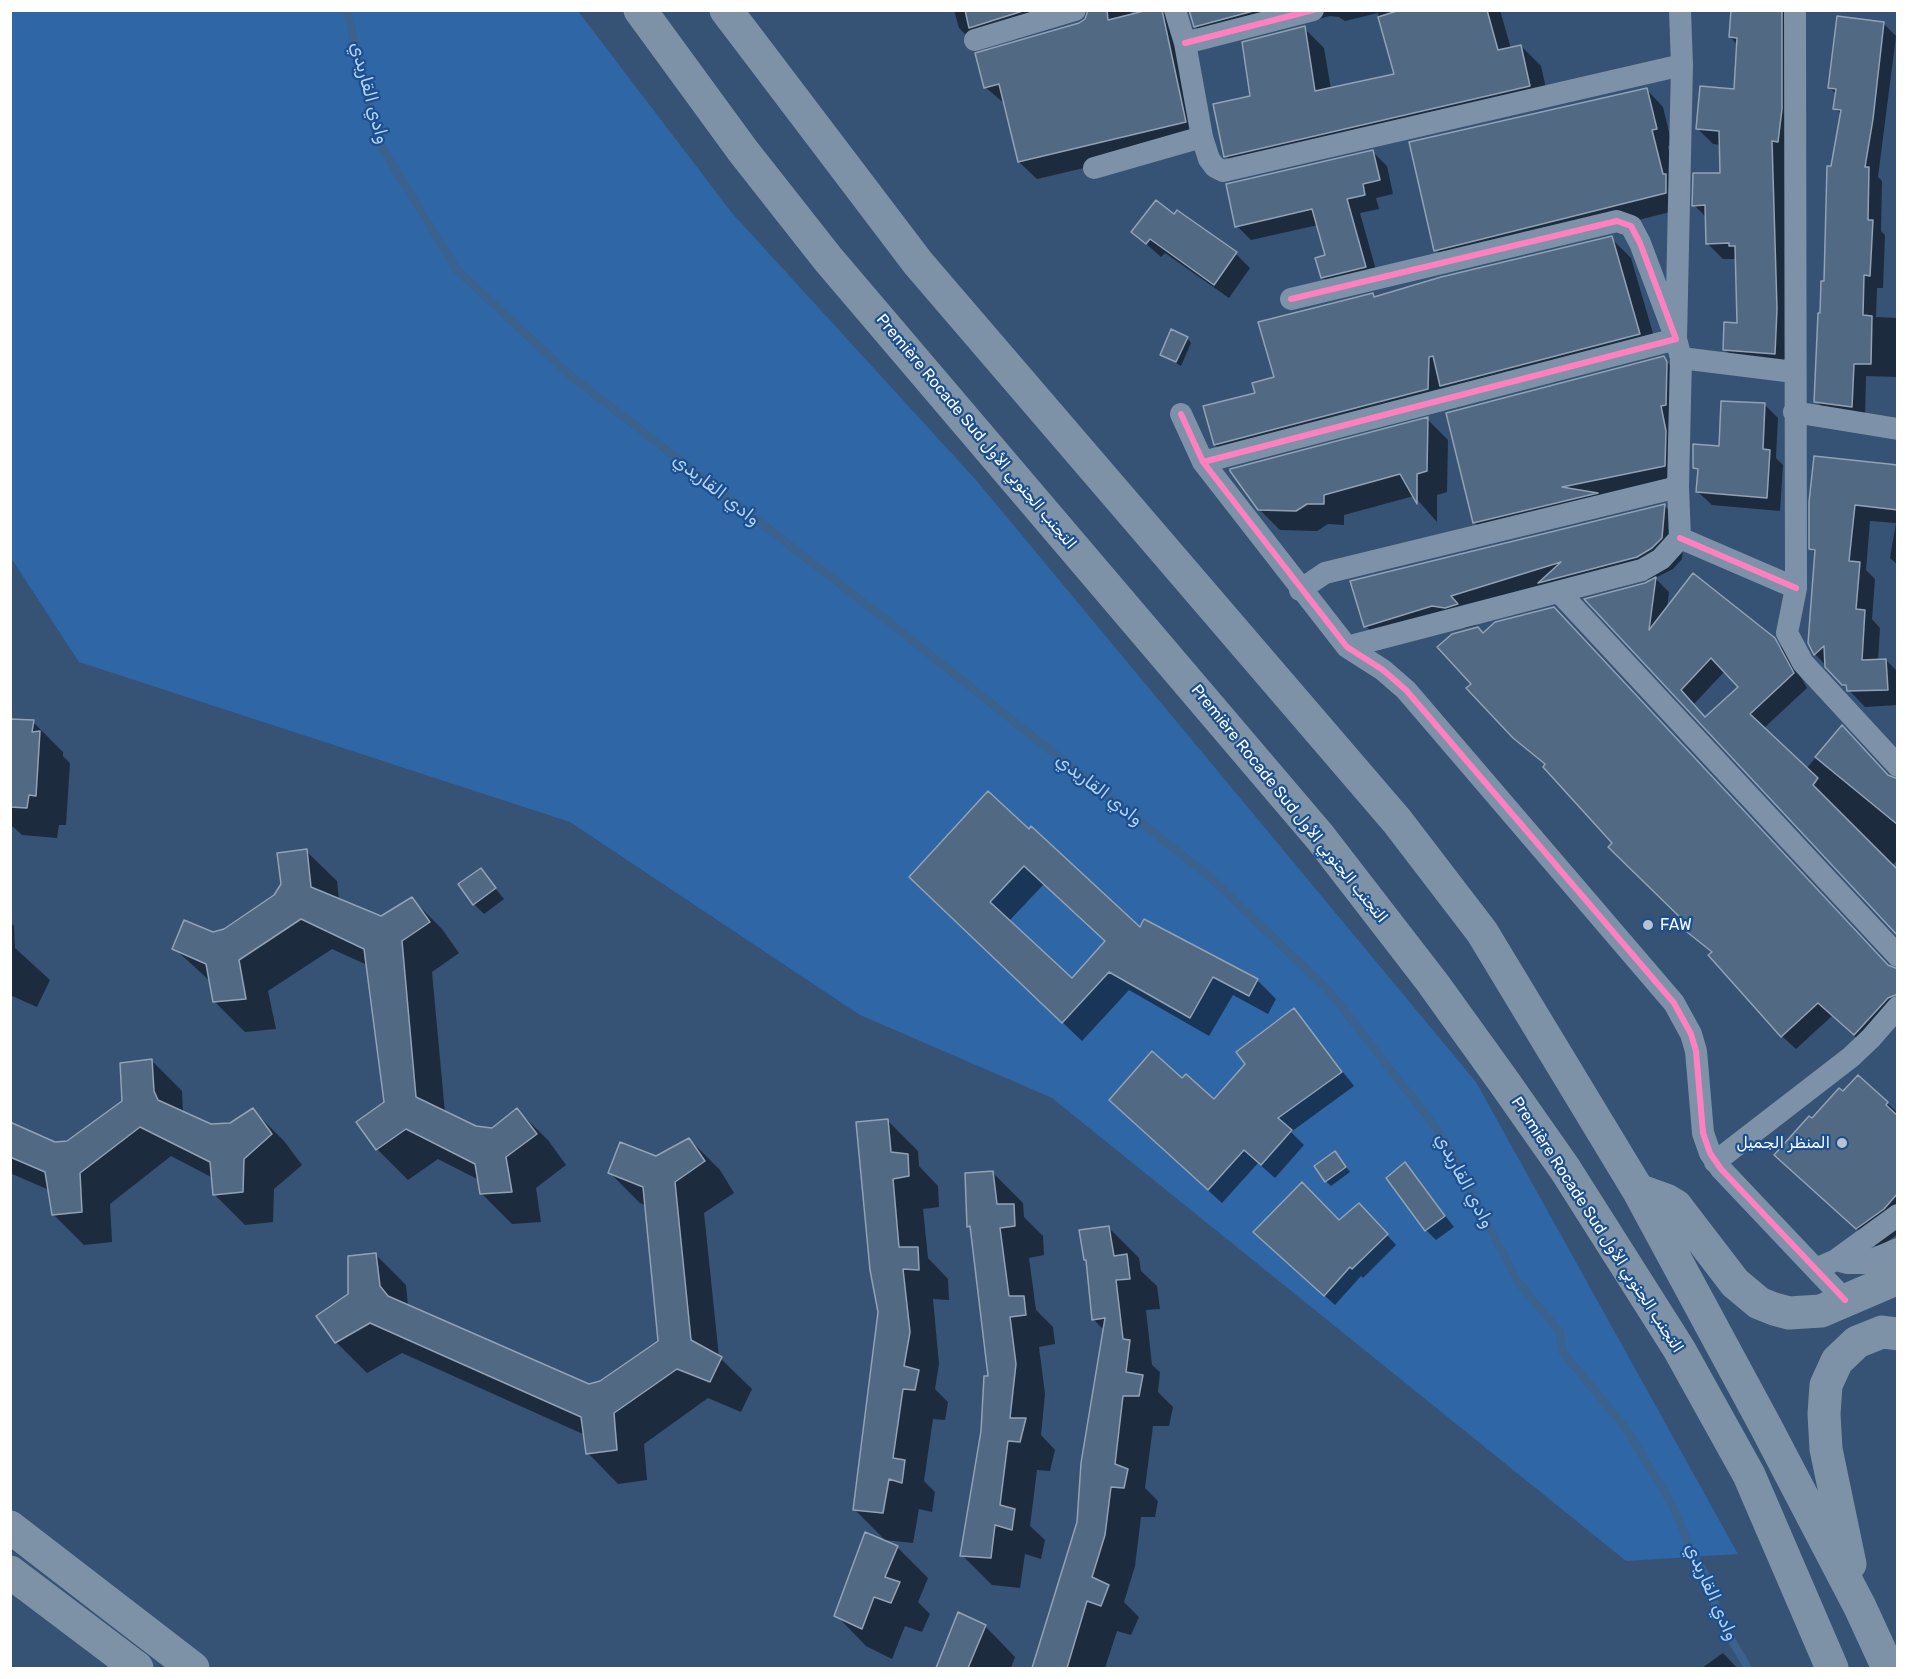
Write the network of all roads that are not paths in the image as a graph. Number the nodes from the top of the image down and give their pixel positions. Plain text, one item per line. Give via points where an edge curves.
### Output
1 (640, 10) edge
2 (726, 10) edge
3 (1075, 10) edge
4 (1175, 10) edge
5 (1313, 10) edge
6 (1680, 10) edge
7 (1795, 10) edge
8 (975, 40) dead end
9 (1185, 43) junction
10 (1682, 65) junction
11 (1202, 137) junction
12 (1094, 168) dead end
13 (1291, 299) dead end
14 (1678, 349) junction
15 (1794, 372) junction
16 (1794, 412) junction
17 (1181, 414) dead end
18 (1898, 429) edge
19 (1203, 462) junction
20 (1678, 487) junction
21 (1680, 538) junction
22 (1796, 588) junction
23 (1300, 590) junction
24 (1560, 593) junction
25 (1347, 647) junction
26 (1898, 766) edge
27 (1898, 956) edge
28 (1898, 1007) edge
29 (1715, 1162) junction
30 (1638, 1190) junction
31 (1898, 1215) edge
32 (1898, 1249) edge
33 (1827, 1264) junction
34 (1898, 1278) edge
35 (1845, 1300) junction
36 (1892, 1335) edge
37 (10, 1527) edge
38 (10, 1572) edge
39 (10, 1582) edge
40 (1860, 1607) junction
41 (132, 1668) edge
42 (136, 1668) edge
43 (194, 1668) edge
44 (1832, 1668) edge
45 (1888, 1668) edge

1 - 44 highway, Première Rocade Sud التجنب الجنوبي الأول via 828,259 1320,837 1432,982 1565,1169 1679,1349 1749,1475
2 - 30 highway via 918,263 1397,821 1482,932
3 - 8 street
4 - 9 street
5 - 9 street
6 - 10 street
7 - 15 street
9 - 11 street
10 - 11 street via 1223,171 1209,159
10 - 14 street
11 - 12 street
13 - 14 street via 1617,221 1631,226 1640,243
14 - 15 street
14 - 19 street
14 - 20 street
15 - 16 street
16 - 18 street
16 - 22 street
17 - 19 street
19 - 23 street
20 - 21 street
20 - 23 street via 1325,573
21 - 22 street
21 - 24 street via 1661,559 1642,570
22 - 26 street via 1787,633 1803,663
23 - 25 street
24 - 25 street
24 - 27 street
25 - 29 street via 1406,690 1674,1003 1696,1051 1703,1133
28 - 29 street via 1851,1057
29 - 33 street
30 - 35 highway via 1676,1206 1735,1283 1760,1303 1782,1311 1805,1313 1821,1311
30 - 40 highway
31 - 33 street
32 - 33 street via 1865,1263
33 - 35 street
34 - 35 highway
36 - 40 highway via 1857,1342 1837,1360 1826,1385 1826,1449
37 - 43 highway
38 - 42 highway
39 - 41 highway
40 - 45 highway

